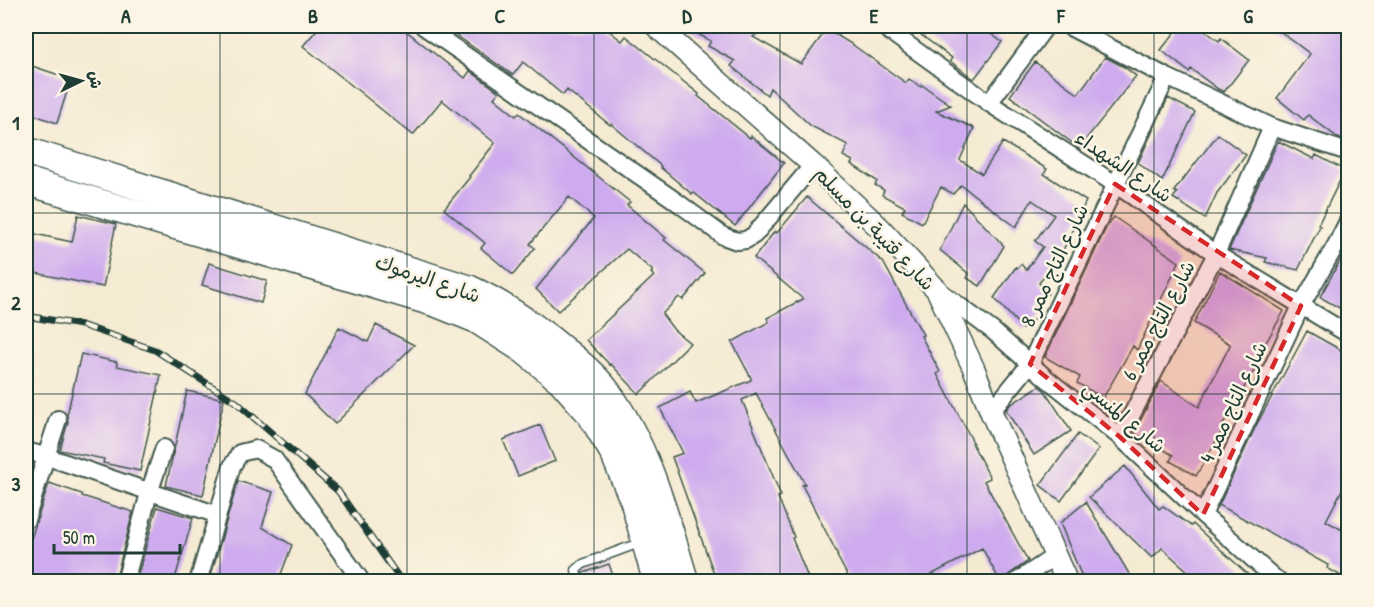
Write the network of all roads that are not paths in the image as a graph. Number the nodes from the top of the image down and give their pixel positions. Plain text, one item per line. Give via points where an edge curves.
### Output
1 (423, 26) edge
2 (656, 26) edge
3 (882, 26) edge
4 (1046, 26) edge
5 (1068, 26) edge
6 (1167, 77) junction
7 (989, 104) junction
8 (1272, 127) junction
9 (26, 151) edge
10 (1348, 152) edge
11 (813, 165) junction
12 (26, 181) edge
13 (1115, 184) junction
14 (1348, 221) edge
15 (1216, 254) junction
16 (937, 290) junction
17 (1301, 306) junction
18 (1348, 334) edge
19 (1030, 364) junction
20 (991, 412) junction
21 (58, 419) dead end
22 (1120, 437) junction
23 (164, 448) dead end
24 (26, 451) edge
25 (45, 456) junction
26 (149, 493) junction
27 (218, 515) junction
28 (1203, 515) junction
29 (26, 520) edge
30 (645, 541) junction
31 (1055, 556) junction
32 (577, 575) dead end
33 (125, 582) edge
34 (198, 582) edge
35 (362, 582) edge
36 (657, 582) edge
37 (685, 582) edge
38 (1017, 582) edge
39 (1067, 582) edge
40 (1279, 582) edge

1 - 11 street via 723,237 737,242 754,235
2 - 11 street, شارع قتيبة بن مسلم
3 - 7 street, شارع الشهداء
4 - 7 street
5 - 6 street
6 - 8 street
6 - 13 street, شارع التاج ممر 8
7 - 13 street, شارع الشهداء
8 - 10 street
8 - 15 street, شارع التاج ممر 6
9 - 37 highway, شارع اليرموك via 469,289 522,318 593,375 608,393 653,482
11 - 16 street, شارع قتيبة بن مسلم via 881,229
12 - 30 highway, شارع اليرموك via 436,303 476,319 523,349 562,381 590,413 614,453
13 - 15 street, شارع الشهداء
13 - 19 street, شارع التاج ممر 8
14 - 17 street, شارع التاج ممر 4
15 - 17 street, شارع الشهداء
15 - 22 street, شارع التاج ممر 6
16 - 19 street, شارع المنسي
16 - 20 street, شارع قتيبة بن مسلم
17 - 18 street, شارع الشهداء
17 - 28 street, شارع التاج ممر 4
19 - 20 street, شارع التاج ممر 8
19 - 22 street, شارع المنسي
20 - 31 street, شارع قتيبة بن مسلم
21 - 25 street
22 - 28 street, شارع المنسي
23 - 26 street
24 - 25 street
25 - 26 street
25 - 29 street
26 - 27 street
26 - 33 street
27 - 34 street
27 - 35 street via 232,466 240,453 256,449 274,459
28 - 40 street, شارع المنسي
30 - 32 lane via 583,564 576,570
30 - 36 highway, شارع اليرموك
31 - 38 street
31 - 39 street, شارع قتيبة بن مسلم

